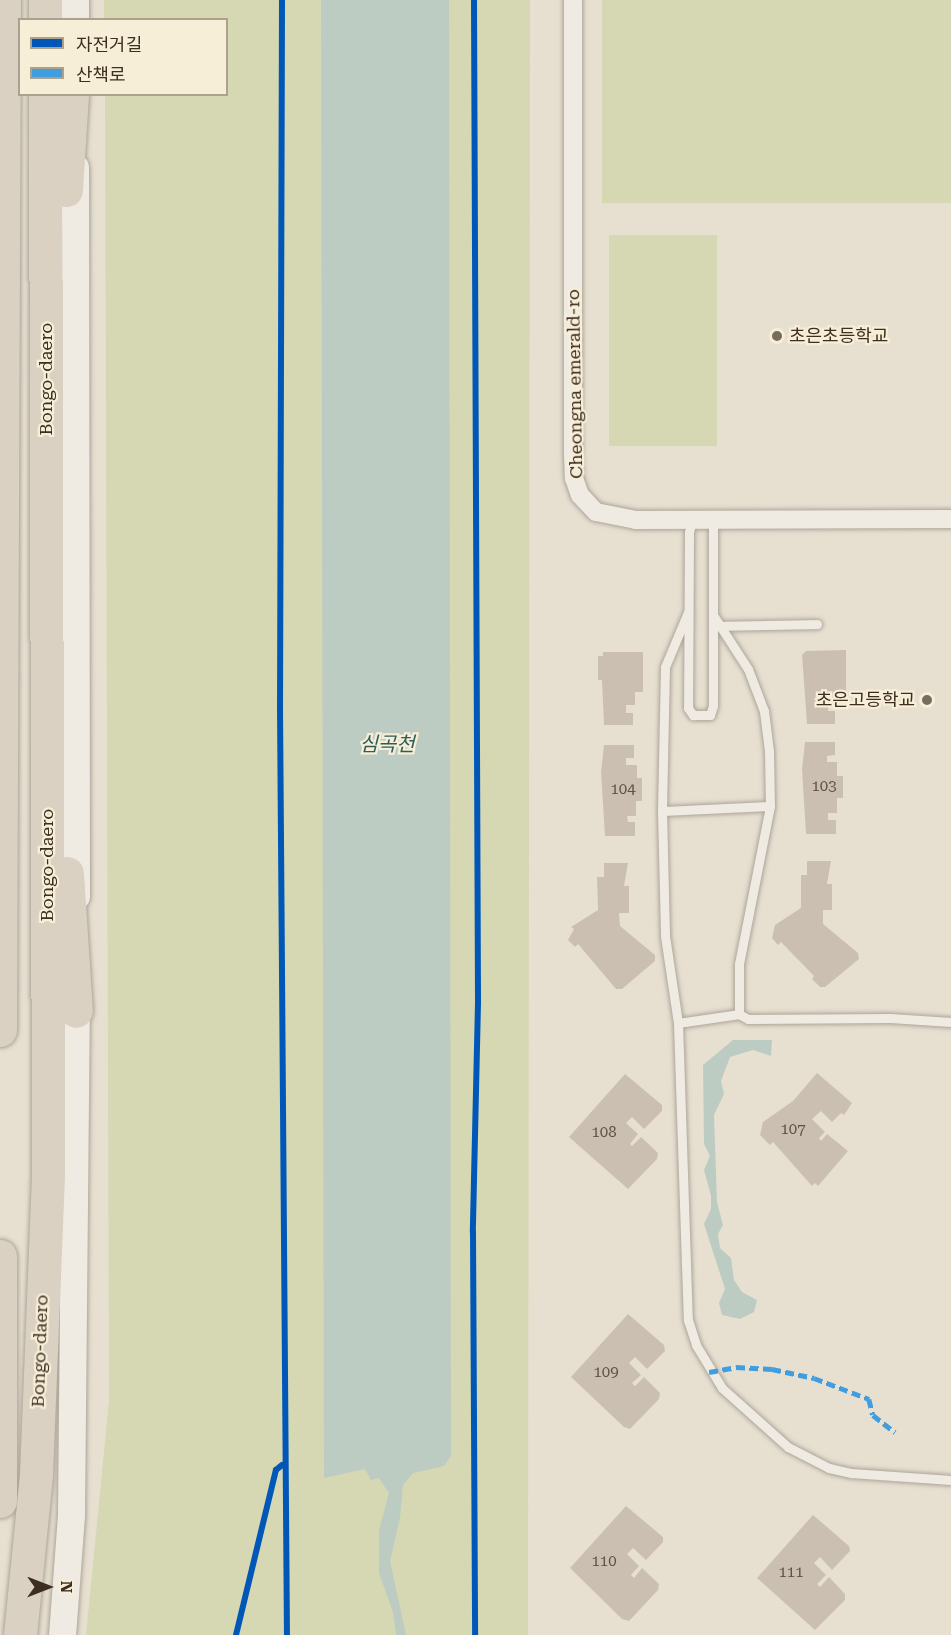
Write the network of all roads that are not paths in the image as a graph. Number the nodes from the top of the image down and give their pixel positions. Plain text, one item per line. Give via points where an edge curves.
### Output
1 (4, 0) edge
2 (45, 0) edge
3 (75, 0) edge
4 (573, 0) edge
5 (45, 18) edge
6 (75, 18) edge
7 (45, 96) edge
8 (74, 96) edge
9 (74, 96) edge
10 (0, 427) edge
11 (3, 481) junction
12 (46, 486) junction
13 (713, 518) junction
14 (951, 519) edge
15 (692, 520) junction
16 (4, 579) junction
17 (46, 580) junction
18 (688, 612) junction
19 (713, 615) junction
20 (817, 624) dead end
21 (717, 626) junction
22 (0, 642) edge
23 (770, 806) junction
24 (662, 811) junction
25 (76, 1011) junction
26 (739, 1014) junction
27 (951, 1022) edge
28 (678, 1023) junction
29 (0, 1030) edge
30 (0, 1256) edge
31 (951, 1480) edge
32 (0, 1501) edge
33 (20, 1635) edge
34 (62, 1635) edge

1 - 11 highway
2 - 5 highway
3 - 6 street
4 - 15 street, Cheongna emerald-ro via 574,478 580,495 597,512 636,520
7 - 12 highway, Bongo-daero
8 - 12 highway
9 - 25 street, Bongo-daero
10 - 11 highway
11 - 16 highway
12 - 17 highway, Bongo-daero
13 - 14 street, Cheongna emerald-ro
13 - 15 street, Cheongna emerald-ro
13 - 19 lane
15 - 18 lane
16 - 22 highway
16 - 29 highway
17 - 25 highway
17 - 33 highway, Bongo-daero via 48,1172 36,1474
18 - 19 lane via 688,708 693,715 710,715 713,706
18 - 24 lane via 665,667
19 - 21 lane
20 - 21 lane
21 - 23 lane via 748,669 764,711
23 - 24 lane
23 - 26 lane via 739,964
24 - 28 lane via 665,936
25 - 34 street, Bongo-daero via 71,1503
26 - 27 lane via 748,1019 890,1018
26 - 28 lane
28 - 31 lane via 685,1288 688,1320 709,1372 737,1405 776,1438 830,1468 917,1481
30 - 32 highway, Bongo-daero

